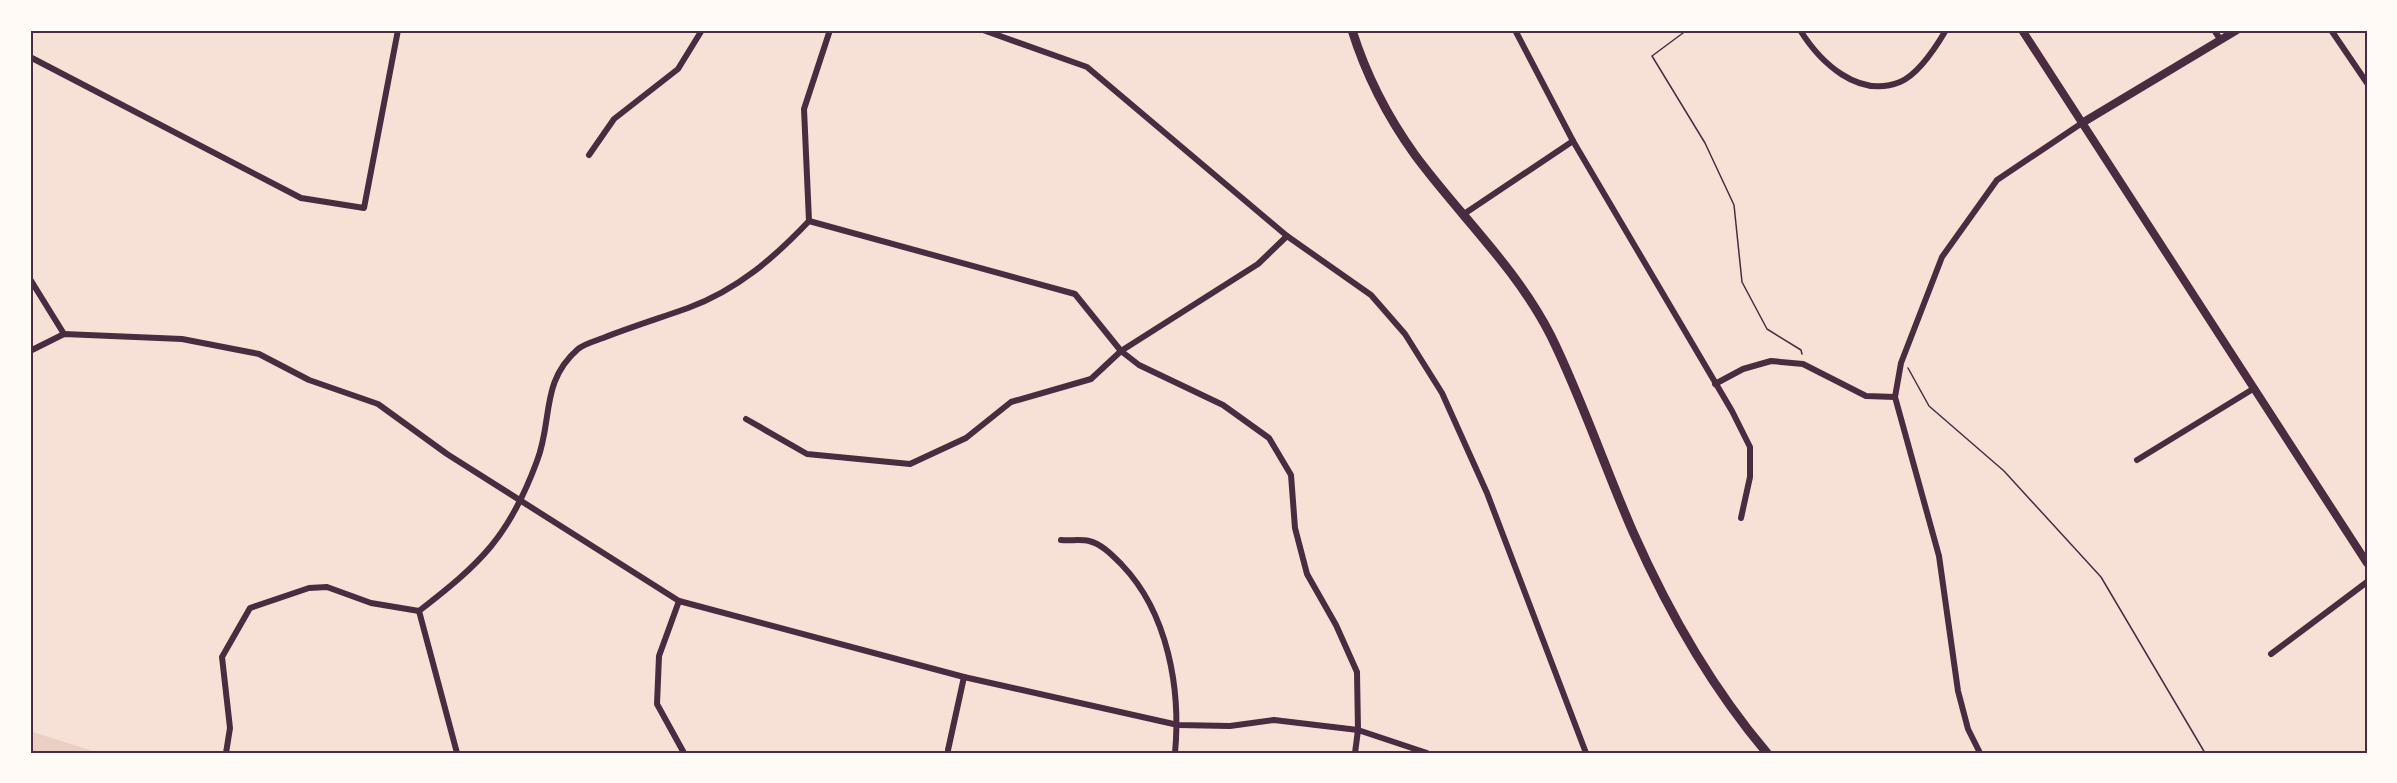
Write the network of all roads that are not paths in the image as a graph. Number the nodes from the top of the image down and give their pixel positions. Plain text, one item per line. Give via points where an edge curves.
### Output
1 (398, 30) edge
2 (702, 30) edge
3 (830, 30) edge
4 (983, 30) edge
5 (1352, 30) edge
6 (1515, 30) edge
7 (1800, 30) edge
8 (1946, 30) edge
9 (2022, 30) edge
10 (2214, 30) edge
11 (2236, 30) edge
12 (2331, 30) edge
13 (2220, 39) junction
14 (30, 57) edge
15 (2367, 83) edge
16 (2082, 123) junction
17 (1573, 141) junction
18 (589, 155) dead end
19 (1464, 214) junction
20 (809, 221) junction
21 (1287, 236) junction
22 (30, 279) edge
23 (64, 334) junction
24 (30, 351) edge
25 (1121, 351) junction
26 (1715, 384) junction
27 (2253, 389) junction
28 (1895, 397) junction
29 (746, 419) dead end
30 (2137, 460) dead end
31 (522, 500) junction
32 (1741, 518) dead end
33 (1061, 540) dead end
34 (2367, 563) edge
35 (2367, 582) edge
36 (679, 601) junction
37 (419, 611) junction
38 (2271, 654) dead end
39 (964, 677) junction
40 (1178, 725) junction
41 (1358, 730) junction
42 (948, 750) dead end
43 (226, 753) edge
44 (457, 753) edge
45 (684, 753) edge
46 (1175, 753) edge
47 (1355, 753) edge
48 (1427, 753) edge
49 (1586, 753) edge
50 (1767, 753) edge
51 (1980, 753) edge

1 - 14 street via 364,208 301,198
2 - 18 street via 678,69 614,119
3 - 20 street via 804,109
4 - 21 street via 1087,67
5 - 19 main road via 1365,71 1389,115 1415,155
6 - 17 street
7 - 8 street via 1814,52 1844,77 1870,87 1900,82 1931,55
9 - 16 street
10 - 13 street
11 - 13 street
12 - 15 street
13 - 16 street
16 - 27 street
16 - 28 street via 1997,180 1942,257 1901,363
17 - 19 street
17 - 26 street
19 - 50 main road via 1519,281 1551,336 1634,534 1681,628 1725,699
20 - 25 street via 1075,294
20 - 31 street via 741,283 691,307 580,347 562,366 548,398 545,438
21 - 25 street via 1258,264
21 - 49 street via 1371,295 1405,334 1442,393 1487,493
22 - 23 street
23 - 24 street
23 - 31 street via 182,339 259,354 309,380 378,404 447,454
25 - 29 street via 1091,379 1011,402 966,438 910,464 807,454
25 - 41 street via 1139,365 1223,405 1269,438 1291,475 1295,528 1307,574 1336,625 1356,672
26 - 28 street via 1743,369 1771,361 1803,364 1866,396
26 - 32 street via 1750,447 1750,477
27 - 30 street
27 - 34 street
28 - 51 street via 1939,556 1958,691 1968,729
31 - 36 street
31 - 37 street via 503,534 469,572
33 - 40 street via 1090,541 1109,552 1136,579 1154,612 1173,671
35 - 38 street
36 - 39 street
36 - 45 street via 659,656 657,704
37 - 43 street via 371,603 327,587 309,588 250,608 222,657 230,728
37 - 44 street
39 - 40 street
39 - 42 street
40 - 41 street via 1230,726 1274,720
40 - 46 street
41 - 47 street
41 - 48 street

